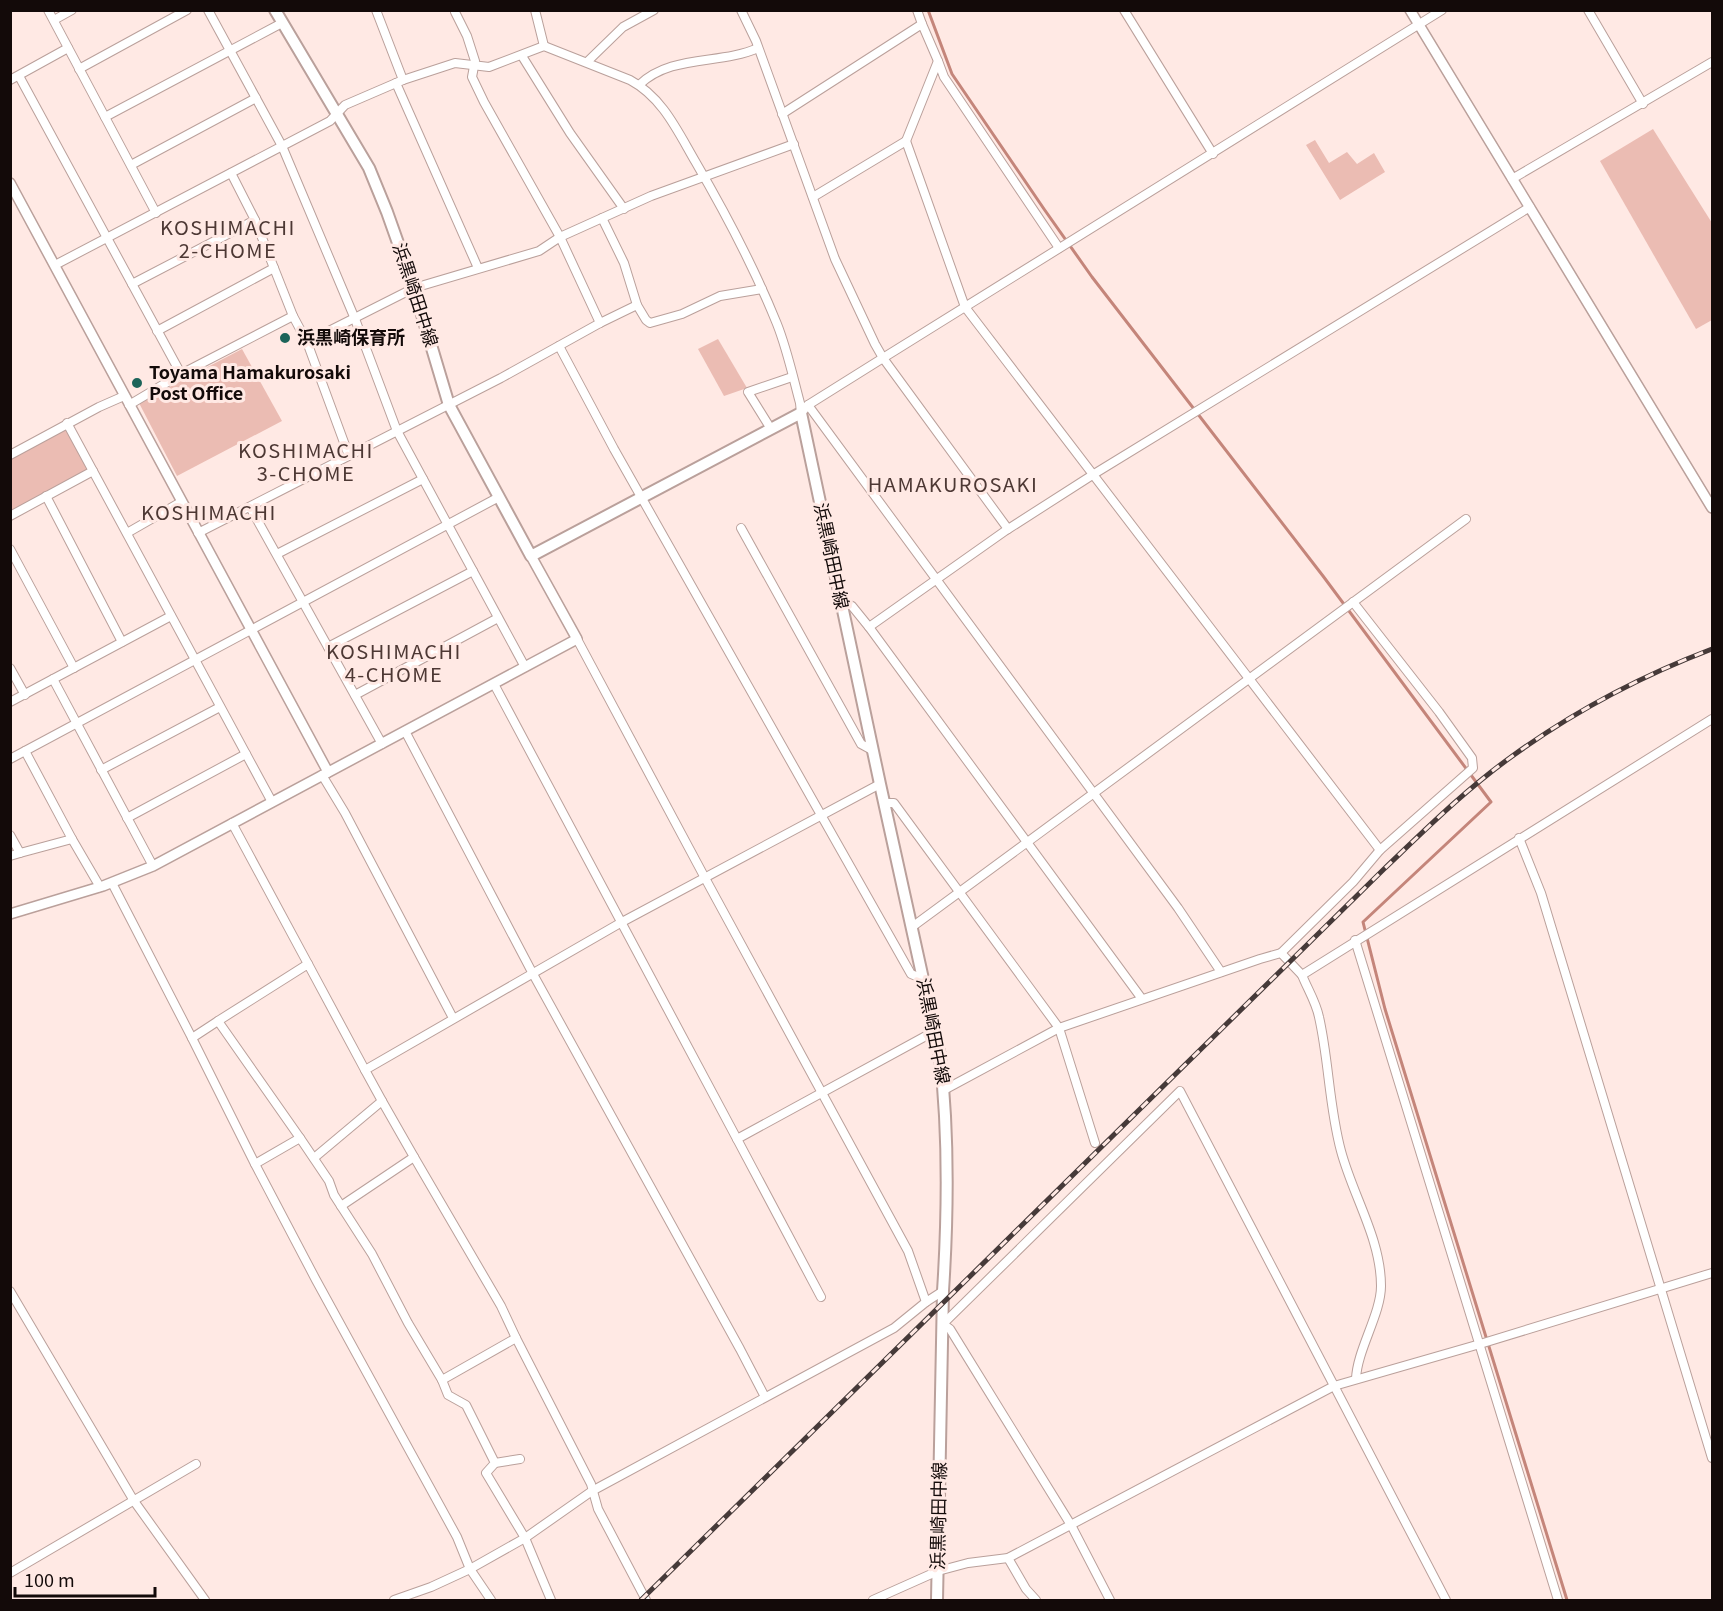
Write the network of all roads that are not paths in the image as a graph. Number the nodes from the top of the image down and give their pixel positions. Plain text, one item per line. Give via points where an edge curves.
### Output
1 (48, 10) edge
2 (72, 10) edge
3 (187, 10) edge
4 (208, 10) edge
5 (275, 10) edge
6 (376, 10) edge
7 (535, 10) edge
8 (654, 10) edge
9 (741, 10) edge
10 (917, 10) edge
11 (1124, 10) edge
12 (1410, 10) edge
13 (1442, 10) edge
14 (1588, 10) edge
15 (455, 11) edge
16 (54, 20) junction
17 (282, 23) junction
18 (922, 24) junction
19 (1418, 25) junction
20 (544, 46) junction
21 (68, 48) junction
22 (758, 48) junction
23 (230, 50) junction
24 (522, 56) junction
25 (938, 61) junction
26 (586, 62) junction
27 (1713, 62) edge
28 (473, 66) junction
29 (79, 69) junction
30 (19, 76) junction
31 (10, 80) edge
32 (399, 82) junction
33 (639, 85) junction
34 (256, 98) junction
35 (1643, 104) junction
36 (782, 114) junction
37 (336, 115) junction
38 (105, 117) junction
39 (906, 141) junction
40 (794, 144) junction
41 (282, 146) junction
42 (1213, 154) junction
43 (131, 165) junction
44 (231, 173) junction
45 (704, 177) junction
46 (1512, 178) junction
47 (10, 183) edge
48 (813, 197) junction
49 (1530, 207) junction
50 (624, 209) junction
51 (156, 213) junction
52 (602, 218) junction
53 (255, 220) junction
54 (561, 237) junction
55 (108, 239) junction
56 (1059, 248) junction
57 (55, 265) junction
58 (273, 268) junction
59 (478, 268) junction
60 (132, 284) junction
61 (414, 288) junction
62 (762, 289) junction
63 (637, 305) junction
64 (965, 307) junction
65 (293, 316) junction
66 (355, 319) junction
67 (600, 323) junction
68 (158, 331) junction
69 (307, 342) junction
70 (559, 346) junction
71 (883, 358) junction
72 (181, 374) junction
73 (792, 377) junction
74 (127, 400) junction
75 (449, 405) junction
76 (804, 409) junction
77 (68, 423) junction
78 (771, 429) junction
79 (397, 431) junction
80 (10, 455) edge
81 (349, 456) junction
82 (93, 471) junction
83 (1094, 474) junction
84 (423, 479) junction
85 (46, 496) junction
86 (498, 497) junction
87 (641, 498) junction
88 (182, 502) junction
89 (250, 507) junction
90 (1713, 508) edge
91 (10, 516) edge
92 (1466, 519) dead end
93 (448, 525) junction
94 (741, 528) dead end
95 (1008, 529) junction
96 (127, 533) junction
97 (198, 533) junction
98 (10, 549) edge
99 (277, 554) junction
100 (531, 556) junction
101 (473, 571) junction
102 (936, 580) junction
103 (840, 600) junction
104 (303, 602) junction
105 (1353, 602) junction
106 (171, 616) junction
107 (498, 618) junction
108 (869, 627) junction
109 (251, 630) junction
110 (578, 639) junction
111 (122, 642) junction
112 (328, 647) junction
113 (195, 660) junction
114 (525, 667) junction
115 (10, 668) edge
116 (74, 668) junction
117 (1250, 678) junction
118 (53, 680) junction
119 (494, 684) junction
120 (25, 694) junction
121 (355, 695) junction
122 (10, 702) edge
123 (220, 707) junction
124 (1713, 719) edge
125 (76, 724) junction
126 (405, 731) junction
127 (382, 744) junction
128 (872, 750) junction
129 (25, 752) junction
130 (246, 754) junction
131 (10, 759) edge
132 (101, 770) junction
133 (325, 774) junction
134 (880, 784) junction
135 (1093, 794) junction
136 (272, 802) junction
137 (884, 803) junction
138 (821, 816) junction
139 (127, 818) junction
140 (232, 823) junction
141 (10, 835) edge
142 (1519, 838) junction
143 (72, 839) junction
144 (1027, 842) junction
145 (1380, 850) junction
146 (20, 853) junction
147 (10, 856) edge
148 (153, 866) junction
149 (705, 878) junction
150 (112, 883) junction
151 (100, 887) junction
152 (958, 892) junction
153 (10, 914) edge
154 (622, 922) junction
155 (912, 927) junction
156 (1355, 940) junction
157 (1281, 953) junction
158 (308, 964) junction
159 (1221, 972) junction
160 (533, 974) junction
161 (1302, 975) junction
162 (923, 979) junction
163 (1142, 999) junction
164 (453, 1018) junction
165 (218, 1021) junction
166 (1059, 1028) junction
167 (935, 1031) junction
168 (192, 1038) junction
169 (365, 1070) junction
170 (944, 1090) junction
171 (822, 1094) junction
172 (382, 1101) junction
173 (300, 1138) junction
174 (737, 1139) junction
175 (1095, 1143) dead end
176 (414, 1157) junction
177 (314, 1158) junction
178 (255, 1164) junction
179 (341, 1206) junction
180 (1713, 1273) edge
181 (1660, 1289) junction
182 (10, 1291) edge
183 (943, 1291) junction
184 (821, 1298) dead end
185 (926, 1302) junction
186 (13, 1303) edge
187 (943, 1324) junction
188 (516, 1338) junction
189 (1480, 1344) junction
190 (1356, 1379) junction
191 (442, 1380) junction
192 (1334, 1386) junction
193 (765, 1397) junction
194 (1713, 1458) edge
195 (520, 1459) dead end
196 (495, 1463) junction
197 (196, 1464) dead end
198 (592, 1491) junction
199 (134, 1501) junction
200 (1071, 1525) junction
201 (525, 1538) junction
202 (1008, 1558) junction
203 (470, 1569) junction
204 (938, 1571) junction
205 (10, 1573) edge
206 (205, 1600) edge
207 (394, 1600) edge
208 (491, 1600) edge
209 (551, 1600) edge
210 (646, 1600) edge
211 (873, 1600) edge
212 (938, 1600) edge
213 (1036, 1600) edge
214 (1110, 1600) edge
215 (1446, 1600) edge
216 (1558, 1600) edge

1 - 16 street
2 - 16 street
3 - 29 street
4 - 23 street
5 - 17 main road, 浜黒崎田中線
6 - 32 street
7 - 20 street
8 - 26 street via 623,27
9 - 22 street
10 - 18 street
11 - 42 street
12 - 19 street
13 - 19 street
14 - 35 street
15 - 28 street via 476,61
16 - 21 street
17 - 23 street
17 - 37 main road, 浜黒崎田中線
18 - 25 street
18 - 36 street
19 - 42 street
19 - 46 street
20 - 24 street
20 - 26 street
21 - 29 street
21 - 30 street
22 - 33 street via 742,55 672,66 649,75
22 - 36 street
23 - 34 street
23 - 38 street
24 - 28 street via 489,67
24 - 50 street
25 - 39 street
25 - 56 street via 944,77
26 - 33 street
27 - 35 street
28 - 32 street via 455,63
28 - 54 street via 472,77 491,118
29 - 38 street
30 - 31 street
30 - 55 street
32 - 37 street via 345,105
32 - 59 street
33 - 45 street via 662,106
34 - 41 street
34 - 43 street
35 - 46 street
36 - 40 street
37 - 41 street
37 - 61 main road, 浜黒崎田中線 via 369,168
38 - 43 street
39 - 48 street
39 - 64 street
40 - 45 street
40 - 48 street
41 - 44 street
41 - 66 street
42 - 56 street
43 - 51 street
44 - 51 street
44 - 53 street
45 - 50 street
45 - 62 street
46 - 49 street
47 - 57 street
48 - 71 street via 835,259
49 - 83 street
49 - 90 street
50 - 52 street
51 - 55 street
52 - 54 street
52 - 63 street via 624,263
53 - 58 street
53 - 60 street
54 - 59 street via 539,251
54 - 67 street
55 - 57 street
55 - 60 street
56 - 64 street
57 - 74 street
58 - 65 street
58 - 68 street
59 - 61 street
60 - 68 street
61 - 66 street
61 - 75 main road, 浜黒崎田中線
62 - 63 street via 720,296 682,314 650,323
62 - 73 street
63 - 67 street
64 - 71 street
64 - 83 street
65 - 69 street
65 - 72 street
66 - 69 street
66 - 79 street
67 - 70 street
68 - 72 street
69 - 81 street
70 - 75 street
70 - 87 street
71 - 76 street
71 - 95 street
72 - 74 street
73 - 76 street
73 - 78 street via 748,392
74 - 77 street
74 - 88 street
75 - 79 street
75 - 86 main road, 浜黒崎田中線
76 - 78 main road
76 - 102 street
76 - 103 main road, 浜黒崎田中線
77 - 80 street
77 - 82 street
78 - 87 main road
79 - 81 street
79 - 84 street
81 - 89 street
82 - 85 street
82 - 96 street
83 - 95 street
83 - 117 street
84 - 93 street
84 - 99 street
85 - 91 street
85 - 111 street
86 - 93 street
86 - 100 main road, 浜黒崎田中線
87 - 100 main road
87 - 138 street
88 - 96 street
88 - 97 street
89 - 97 street
89 - 99 street
92 - 105 street
93 - 101 street
93 - 104 street
94 - 128 street via 861,744
95 - 102 street
96 - 106 street
97 - 109 street
98 - 116 street
99 - 104 street
100 - 110 street
101 - 107 street
101 - 112 street
102 - 108 street
102 - 135 street
103 - 108 street via 852,606
103 - 128 main road, 浜黒崎田中線
104 - 109 street
104 - 112 street
105 - 117 street
105 - 145 street via 1472,758 1473,768
106 - 111 street
106 - 113 street
107 - 114 street
107 - 121 street
108 - 144 street
109 - 113 street
109 - 133 street
110 - 114 street
110 - 149 street
111 - 116 street
112 - 121 street
113 - 123 street
113 - 125 street
114 - 119 street
115 - 120 street
116 - 118 street
117 - 135 street
117 - 145 street
118 - 120 street
118 - 125 street
119 - 126 street
119 - 154 street
120 - 122 street
121 - 127 street
123 - 130 street
123 - 132 street
124 - 142 street
125 - 129 street
125 - 132 street
126 - 127 street
126 - 160 street
127 - 133 street
128 - 134 main road, 浜黒崎田中線
129 - 131 street
129 - 143 street
130 - 136 street
130 - 139 street
132 - 139 street
133 - 136 street
133 - 164 street
134 - 137 main road, 浜黒崎田中線
134 - 138 street
135 - 144 street
135 - 159 street
136 - 140 street
137 - 152 street via 894,803
137 - 155 main road, 浜黒崎田中線
138 - 149 street
138 - 162 street via 911,974
139 - 148 street
140 - 148 street
140 - 158 street
141 - 146 street
142 - 156 street
142 - 181 street via 1541,893
143 - 146 street
143 - 151 street
144 - 152 street
144 - 163 street
145 - 157 street
146 - 147 street
148 - 150 street
149 - 154 street
149 - 171 street
150 - 151 street
150 - 168 street
151 - 153 street
152 - 155 street
152 - 166 street
154 - 160 street
154 - 174 street
155 - 162 main road, 浜黒崎田中線
156 - 161 street
156 - 189 street
157 - 159 street
157 - 161 street
158 - 165 street
158 - 169 street
159 - 163 street
160 - 164 street
160 - 193 street
161 - 190 street via 1319,1014 1341,1153 1361,1203 1381,1288
162 - 167 main road, 浜黒崎田中線
163 - 166 street
164 - 169 street
165 - 168 street
165 - 173 street
166 - 170 street
166 - 175 street
167 - 170 main road, 浜黒崎田中線
167 - 171 street
168 - 178 street
169 - 172 street
170 - 183 main road, 浜黒崎田中線
171 - 174 street
171 - 185 street via 908,1251
172 - 176 street
172 - 177 street
173 - 177 street
173 - 178 street
174 - 184 street
176 - 179 street
176 - 188 street
177 - 179 street
178 - 203 street via 457,1537
179 - 191 street
180 - 181 street
181 - 189 street
181 - 194 street
182 - 186 street
183 - 185 street
183 - 187 main road, 浜黒崎田中線
185 - 193 street via 894,1328
186 - 199 street
187 - 192 street via 1180,1091
187 - 200 street via 950,1329
187 - 204 main road, 浜黒崎田中線
188 - 191 street
188 - 198 street
189 - 190 street
189 - 216 street
190 - 192 street
191 - 196 street via 448,1395 466,1405
192 - 200 street
192 - 215 street
193 - 198 street
195 - 196 street
196 - 201 street via 486,1473
197 - 199 street
198 - 201 street
198 - 210 street
199 - 205 street
199 - 206 street
200 - 202 street
200 - 214 street
201 - 203 street
201 - 209 street
202 - 204 street
202 - 213 street
203 - 207 street
203 - 208 street
204 - 211 street
204 - 212 main road, 浜黒崎田中線

